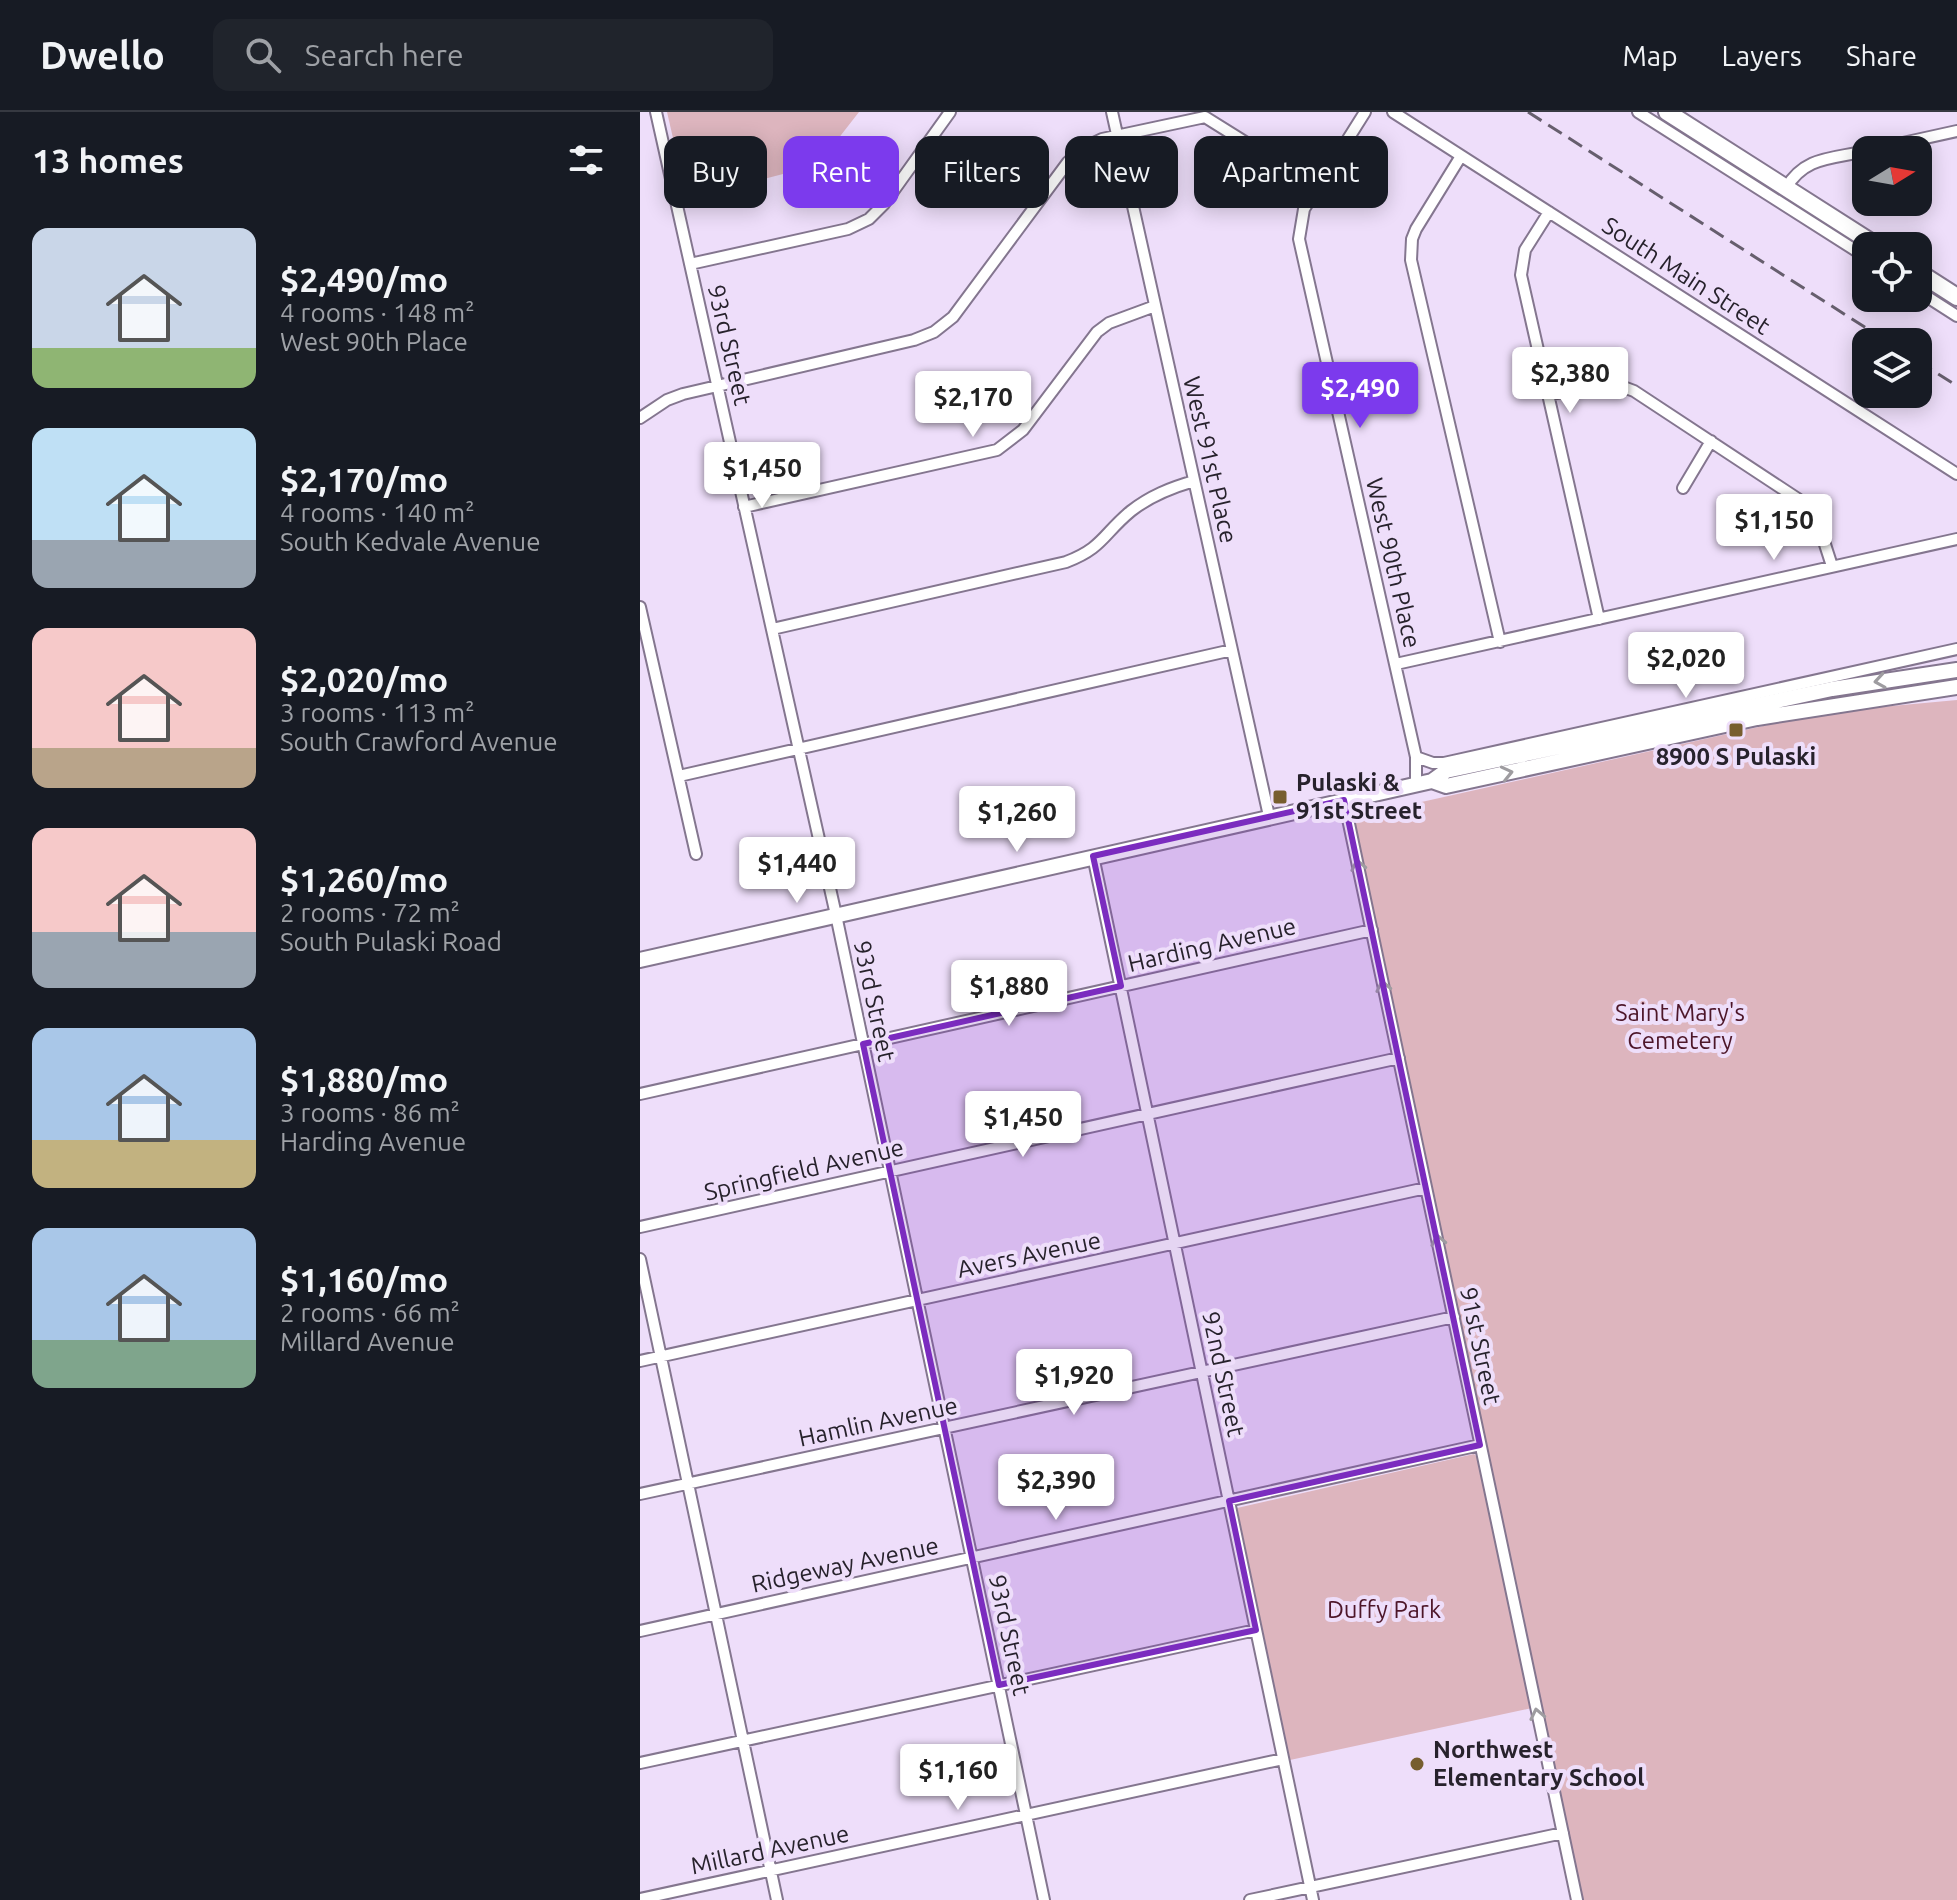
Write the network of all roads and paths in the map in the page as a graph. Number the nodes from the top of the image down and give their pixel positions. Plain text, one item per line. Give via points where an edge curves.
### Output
1 (656, 112) edge
2 (950, 112) edge
3 (1112, 112) edge
4 (1365, 112) edge
5 (1393, 112) edge
6 (1638, 112) edge
7 (1667, 112) edge
8 (1957, 131) edge
9 (1117, 136) joint
10 (1235, 136) edge
11 (1350, 136) edge
12 (1932, 136) edge
13 (1852, 154) edge
14 (1461, 156) junction
15 (1065, 166) edge
16 (1786, 188) junction
17 (1133, 208) edge
18 (1305, 208) edge
19 (1807, 210) junction
20 (1549, 212) junction
21 (1852, 233) edge
22 (1852, 246) edge
23 (690, 264) junction
24 (1932, 281) edge
25 (1957, 297) edge
26 (1932, 300) edge
27 (1155, 306) junction
28 (1957, 316) edge
29 (717, 386) junction
30 (1548, 395) junction
31 (640, 418) edge
32 (1711, 441) junction
33 (1957, 474) edge
34 (1194, 481) junction
35 (1683, 488) dead end
36 (744, 507) junction
37 (1957, 539) edge
38 (1832, 566) junction
39 (640, 607) edge
40 (1599, 619) junction
41 (772, 629) junction
42 (1500, 642) junction
43 (1957, 649) edge
44 (1232, 650) junction
45 (1396, 664) junction
46 (1957, 670) edge
47 (1957, 687) edge
48 (798, 749) junction
49 (1416, 757) junction
50 (679, 776) junction
51 (1432, 781) junction
52 (1416, 784) junction
53 (1344, 800) junction
54 (1269, 816) junction
55 (696, 854) dead end
56 (1093, 856) junction
57 (836, 915) junction
58 (1372, 930) junction
59 (640, 960) edge
60 (1121, 986) junction
61 (863, 1044) junction
62 (1399, 1058) junction
63 (640, 1094) edge
64 (1148, 1114) junction
65 (890, 1172) junction
66 (1426, 1188) junction
67 (640, 1227) edge
68 (1175, 1244) junction
69 (640, 1259) edge
70 (917, 1300) junction
71 (1454, 1317) junction
72 (661, 1357) junction
73 (640, 1361) edge
74 (1202, 1372) junction
75 (944, 1428) junction
76 (1480, 1445) junction
77 (688, 1484) junction
78 (640, 1494) edge
79 (1229, 1501) junction
80 (972, 1558) junction
81 (716, 1614) junction
82 (1256, 1630) junction
83 (640, 1631) edge
84 (999, 1685) junction
85 (742, 1741) junction
86 (1283, 1759) junction
87 (640, 1763) edge
88 (1026, 1815) junction
89 (1563, 1833) junction
90 (770, 1871) junction
91 (1310, 1887) junction
92 (640, 1899) edge
93 (777, 1900) edge
94 (1044, 1900) edge
95 (1250, 1900) edge
96 (1313, 1900) edge
97 (1577, 1900) edge

1 - 23 street, 93rd Street
2 - 23 street via 869,219 848,229
3 - 9 street, West 91st Place
4 - 11 street, West 90th Place
5 - 14 street, South Main Street
6 - 19 street
7 - 16 main road
8 - 12 street
9 - 10 street via 1205,117
13 - 16 street via 1807,164
14 - 20 street, South Main Street
14 - 42 street via 1416,229 1411,260
15 - 29 street via 960,309 934,332
16 - 19 main road
17 - 27 street, West 91st Place
18 - 45 street, West 90th Place via 1299,239
19 - 21 main road
19 - 22 street
20 - 30 street via 1520,268
20 - 33 street, South Main Street
23 - 29 street, 93rd Street
24 - 25 main road
26 - 28 street
27 - 34 street, West 91st Place
27 - 36 street via 1097,332 1023,430 997,450
29 - 31 street via 675,396
29 - 36 street, 93rd Street
30 - 32 street via 1617,383
30 - 40 street
32 - 35 street
32 - 38 street via 1806,506
34 - 41 street via 1144,501 1086,555
34 - 44 street, West 91st Place
36 - 41 street, 93rd Street
37 - 38 street
38 - 40 street
39 - 50 street
40 - 42 street
41 - 48 street, 93rd Street
42 - 45 street
43 - 49 street via 1444,763
44 - 48 street
44 - 54 street, West 91st Place
45 - 49 street, West 90th Place
46 -> 51 main road via 1800,695 1446,771
51 -> 47 main road via 1446,786 1757,718
48 - 50 street
48 - 57 street, 93rd Street
49 - 51 street, West 90th Place
49 - 52 street, West 90th Place
50 - 55 street
51 - 52 main road
52 - 53 main road
53 - 54 main road
58 -> 53 street, 91st Street
54 - 56 main road
56 - 57 main road
56 - 60 street, 92nd Street
57 - 59 main road
57 - 61 street, 93rd Street
58 - 60 street, Harding Avenue
62 -> 58 street, 91st Street
60 - 61 street, Harding Avenue
60 - 64 street, 92nd Street
61 - 63 street, Harding Avenue
61 - 65 street, 93rd Street
62 - 64 street, Springfield Avenue
62 - 66 street, 91st Street
64 - 65 street, Springfield Avenue
64 - 68 street, 92nd Street
65 - 67 street, Springfield Avenue
65 - 70 street, 93rd Street
66 - 68 street, Avers Avenue
71 -> 66 street, 91st Street
68 - 70 street, Avers Avenue
68 - 74 street, 92nd Street
69 - 72 street
70 - 72 street, Avers Avenue
70 - 75 street, 93rd Street
71 - 74 street, Hamlin Avenue
71 - 76 street, 91st Street
72 - 73 street, Avers Avenue
72 - 77 street
74 - 75 street, Hamlin Avenue
74 - 79 street, 92nd Street
75 - 77 street, Hamlin Avenue
75 - 80 street, 93rd Street
76 - 79 street, Ridgeway Avenue
89 -> 76 street, 91st Street
77 - 78 street, Hamlin Avenue
77 - 81 street
79 - 80 street, Ridgeway Avenue
79 - 82 street, 92nd Street
80 - 81 street, Ridgeway Avenue
80 - 84 street, 93rd Street
81 - 83 street, Ridgeway Avenue
81 - 85 street
82 - 84 street
82 - 86 street, 92nd Street
84 - 85 street
84 - 88 street, 93rd Street
85 - 87 street
85 - 90 street
86 - 88 street, Millard Avenue
86 - 91 street, 92nd Street
88 - 90 street, Millard Avenue
88 - 94 street, 93rd Street
89 - 91 street
89 - 97 street, 91st Street
90 - 92 street, Millard Avenue
90 - 93 street
91 - 95 street
91 - 96 street, 92nd Street

